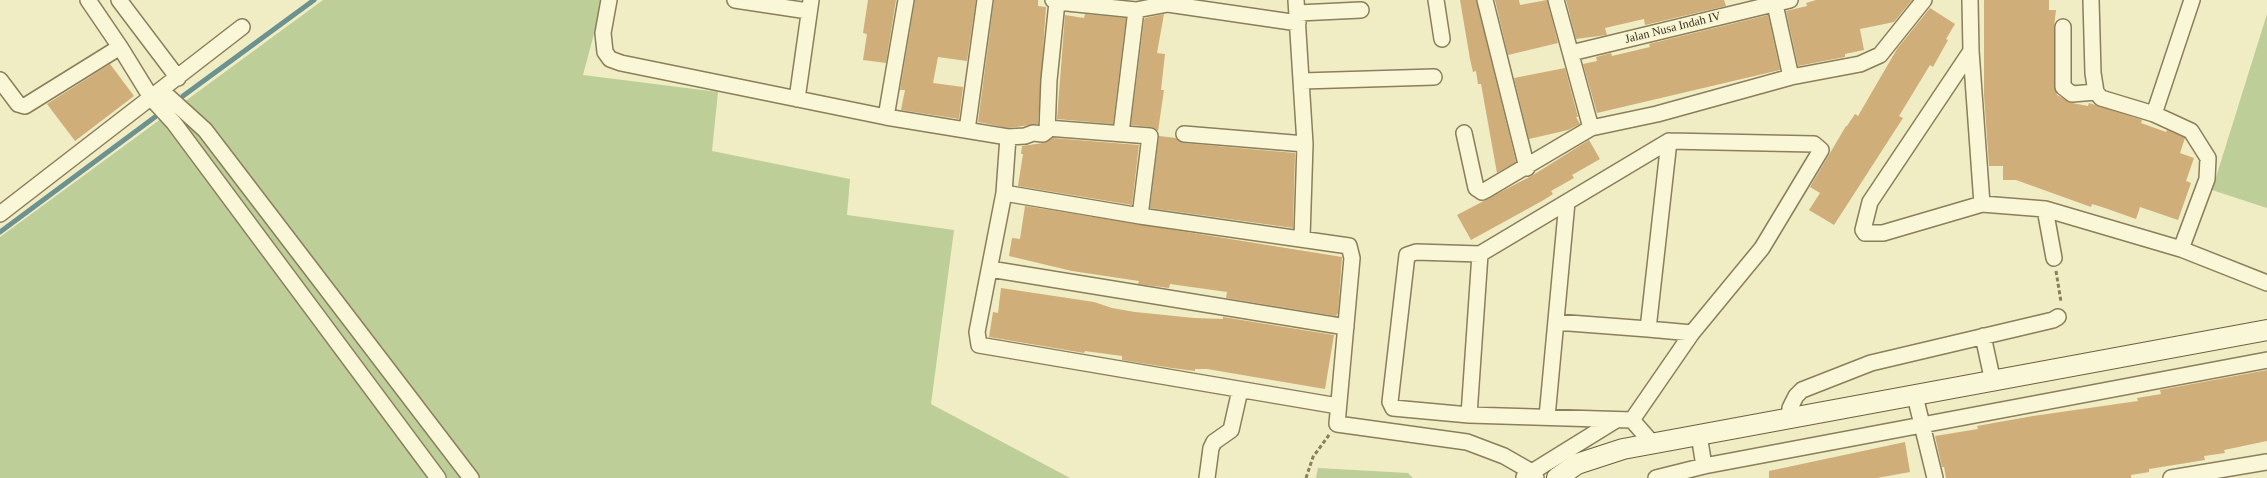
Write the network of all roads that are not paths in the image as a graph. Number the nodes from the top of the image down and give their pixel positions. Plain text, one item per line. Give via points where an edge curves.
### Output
1 (88, 0) edge
2 (119, 0) edge
3 (609, 0) edge
4 (735, 0) edge
5 (906, 0) edge
6 (984, 0) edge
7 (1436, 0) edge
8 (1486, 0) edge
9 (1556, 0) edge
10 (1790, 0) edge
11 (1924, 0) edge
12 (1970, 0) edge
13 (2091, 0) edge
14 (2192, 0) edge
15 (1055, 1) edge
16 (1168, 2) edge
17 (1775, 2) edge
18 (810, 5) edge
19 (1136, 10) junction
20 (1361, 10) dead end
21 (1297, 12) edge
22 (242, 27) dead end
23 (2063, 27) dead end
24 (1442, 39) dead end
25 (120, 47) junction
26 (1971, 51) junction
27 (1571, 53) junction
28 (1434, 77) dead end
29 (1791, 77) junction
30 (178, 78) junction
31 (0, 80) edge
32 (1302, 81) junction
33 (2096, 92) junction
34 (157, 95) junction
35 (797, 99) junction
36 (2154, 114) junction
37 (886, 117) junction
38 (1047, 128) junction
39 (1591, 128) junction
40 (966, 130) junction
41 (1121, 133) junction
42 (1464, 133) dead end
43 (1184, 134) dead end
44 (1008, 137) junction
45 (1669, 141) junction
46 (1305, 144) junction
47 (1527, 168) junction
48 (1004, 193) junction
49 (1567, 202) junction
50 (1982, 204) junction
51 (2045, 209) junction
52 (0, 214) edge
53 (1140, 216) junction
54 (1302, 238) junction
55 (2181, 249) junction
56 (1480, 254) junction
57 (2054, 258) road end
58 (990, 269) junction
59 (2267, 283) edge
60 (2058, 317) road end
61 (1556, 322) junction
62 (1346, 327) junction
63 (1648, 329) junction
64 (2267, 330) edge
65 (1692, 333) junction
66 (1983, 336) junction
67 (2267, 360) edge
68 (1993, 382) junction
69 (1240, 390) junction
70 (1915, 396) junction
71 (1338, 406) junction
72 (1469, 415) junction
73 (1547, 417) junction
74 (1791, 418) junction
75 (1616, 420) junction
76 (1632, 420) junction
77 (1921, 425) junction
78 (1699, 435) junction
79 (1653, 444) junction
80 (2267, 462) edge
81 (1704, 466) junction
82 (1563, 471) edge
83 (1530, 476) edge
84 (438, 478) edge
85 (471, 478) edge
86 (1207, 478) edge
87 (1656, 478) edge
88 (1935, 478) edge
89 (2171, 478) edge

1 - 25 street
2 - 30 street
3 - 35 street via 603,33 605,52 610,59
4 - 18 street
5 - 37 street
6 - 40 street
7 - 24 street
8 - 47 street
9 - 27 street
10 - 17 street, Jalan Nusa Indah IV
11 - 29 street via 1880,55 1860,64
12 - 26 street
13 - 33 street
14 - 36 street
15 - 19 street
15 - 38 street
16 - 19 street
16 - 21 street
17 - 27 street, Jalan Nusa Indah IV
17 - 29 street
18 - 35 street
19 - 41 street
20 - 21 street
21 - 32 street
22 - 30 street
23 - 33 street via 2063,87 2072,94
25 - 31 street via 25,106 18,104
25 - 34 street
26 - 50 street
26 - 50 street via 1870,202 1863,230 1865,233 1883,233
27 - 39 street
28 - 32 street
29 - 39 street via 1657,114
30 - 34 street
32 - 46 street
33 - 36 street via 2108,101
34 - 52 street
34 - 84 street via 174,123
34 - 85 street via 205,130
35 - 37 street
36 - 55 street via 2191,131 2208,158 2207,179
37 - 40 street
38 - 41 street
38 - 44 street via 1043,134
39 - 47 street
40 - 44 street
41 - 53 street via 1150,136
42 - 47 street via 1478,190 1486,190
43 - 46 street
44 - 48 street
45 - 49 street
45 - 63 street
45 - 65 street via 1814,144 1821,150 1762,248
46 - 54 street
48 - 53 street
48 - 58 street
49 - 56 street
49 - 61 street
50 - 51 street
51 - 55 street
51 - 57 street
53 - 54 street
54 - 62 street via 1351,248
55 - 59 street
56 - 72 street
56 - 72 street via 1416,252 1407,255 1390,402 1398,410
58 - 62 street
58 - 69 street via 977,332 976,342 982,347
60 - 66 street
61 - 63 street
61 - 73 street
62 - 71 street
63 - 65 street
64 - 68 street
65 - 76 street
66 - 68 street
66 - 74 street via 1871,363 1802,390 1790,408
67 - 77 street
68 - 70 street
69 - 71 street
69 - 86 street via 1231,430 1211,448
70 - 74 street
70 - 77 street
71 - 83 street via 1337,424 1467,442 1504,456
72 - 73 street
73 - 75 street
74 - 78 street
75 - 76 street
75 - 82 street
76 - 79 street
77 - 81 street
77 - 88 street
78 - 79 street
78 - 81 street
79 - 82 street via 1597,456
80 - 89 street
81 - 87 street
82 - 83 street

